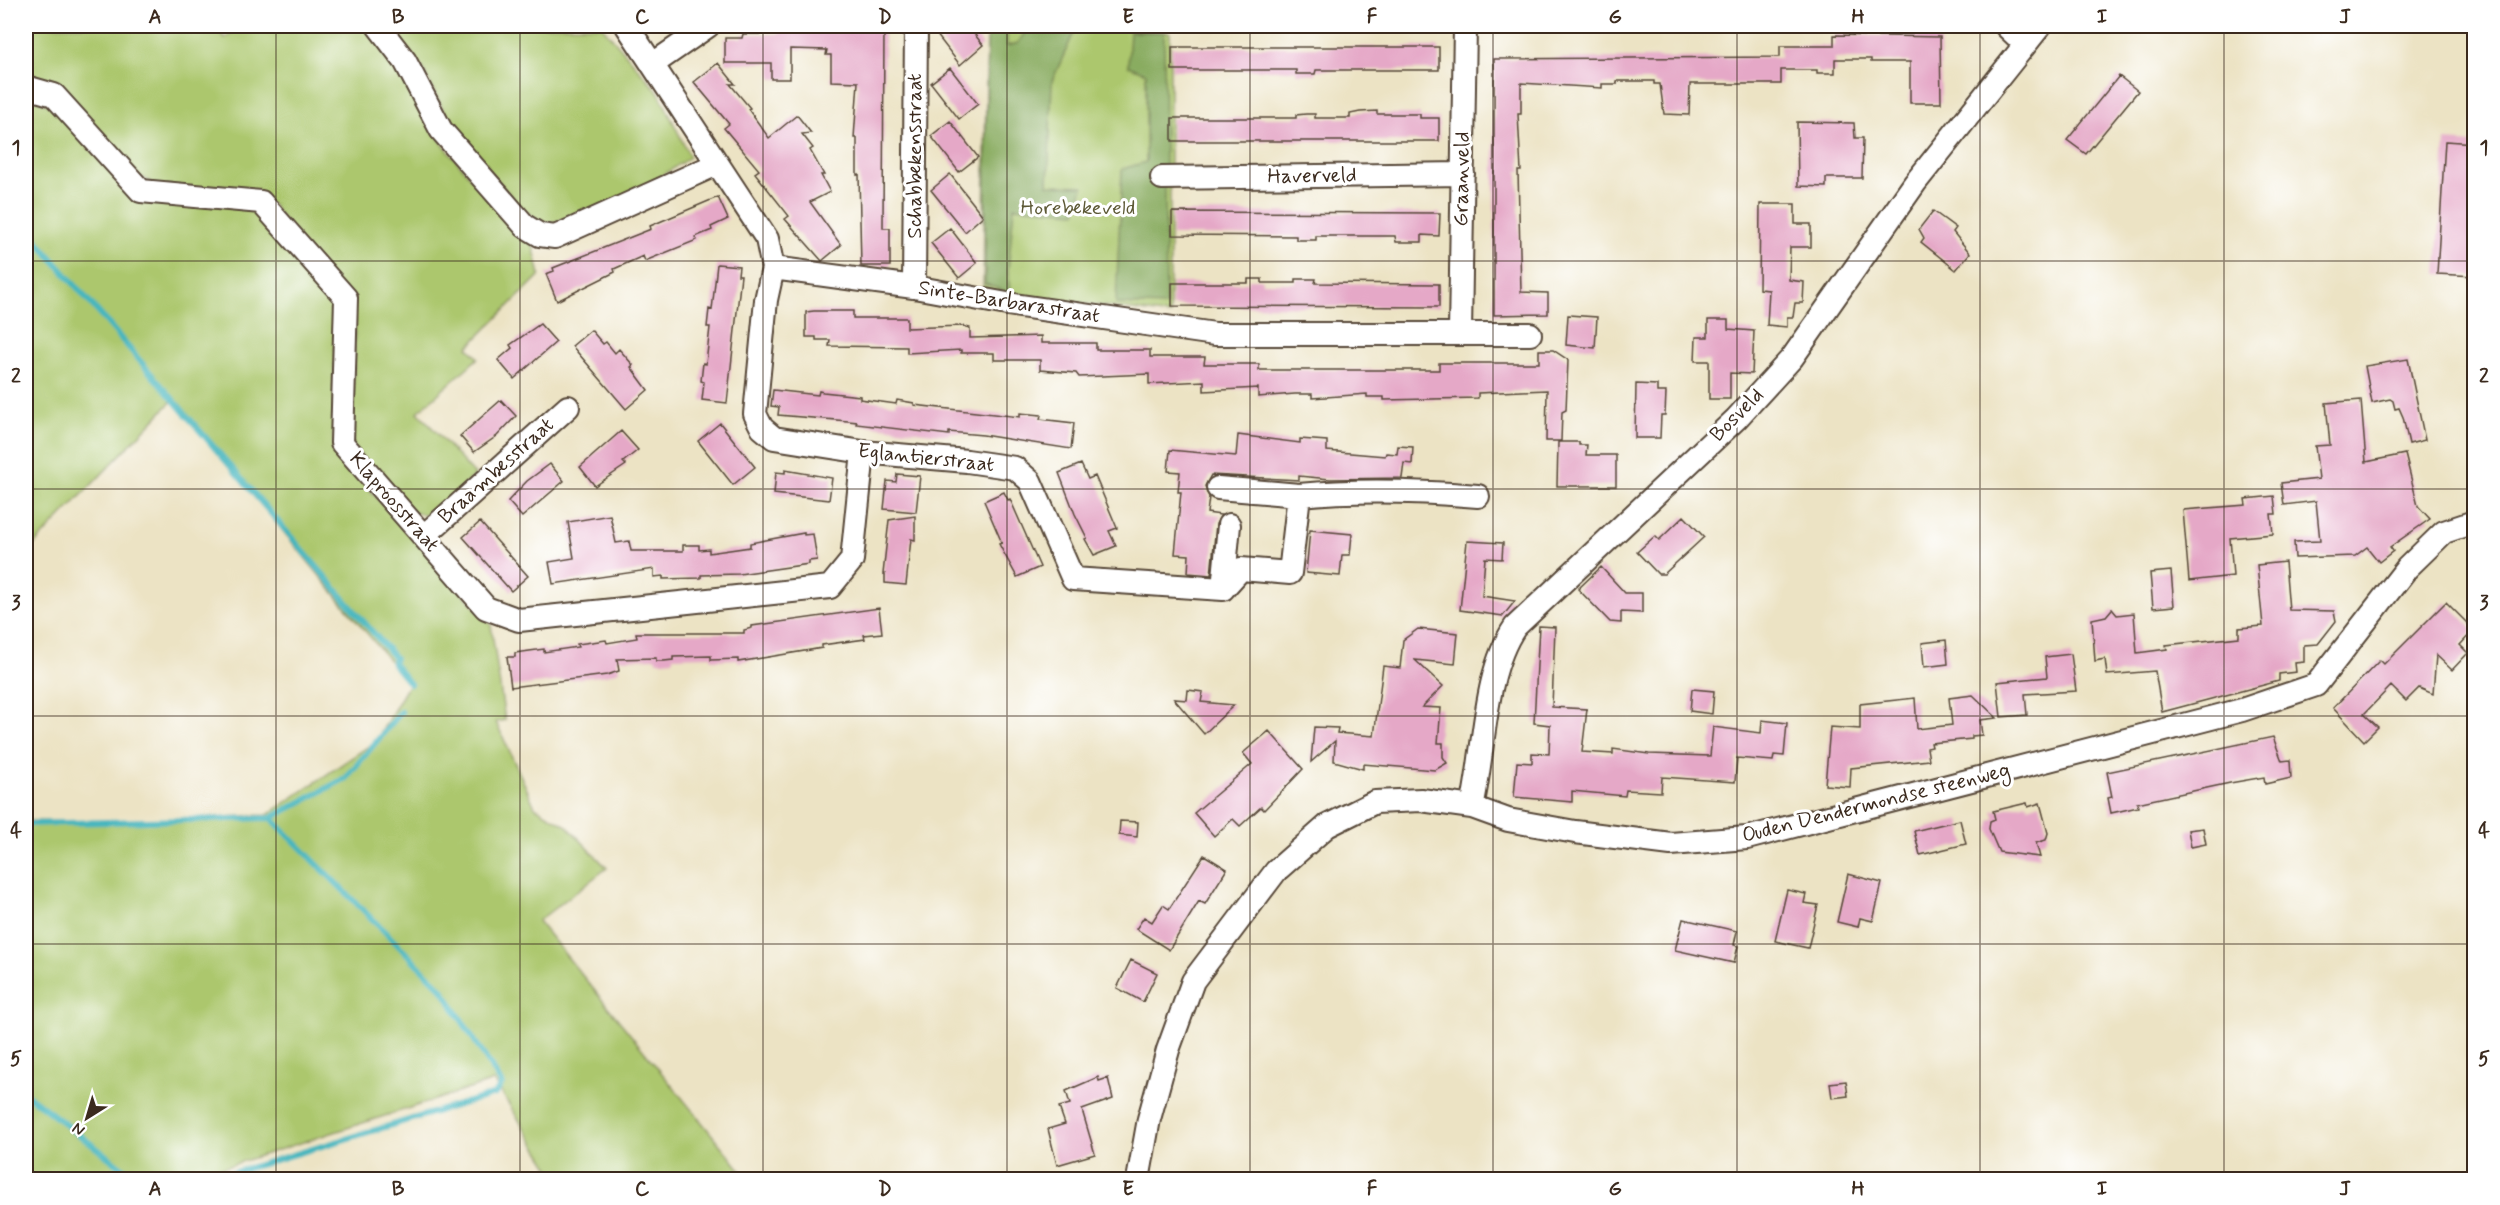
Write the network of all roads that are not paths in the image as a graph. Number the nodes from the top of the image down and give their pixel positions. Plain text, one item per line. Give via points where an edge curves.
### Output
1 (378, 26) edge
2 (627, 26) edge
3 (708, 26) edge
4 (916, 26) edge
5 (1465, 26) edge
6 (2006, 26) edge
7 (2040, 26) edge
8 (2025, 44) junction
9 (652, 64) junction
10 (26, 87) edge
11 (717, 164) junction
12 (1463, 174) junction
13 (1162, 178) dead end
14 (773, 268) junction
15 (914, 287) junction
16 (1460, 333) junction
17 (1530, 334) dead end
18 (568, 407) dead end
19 (864, 452) junction
20 (1218, 488) dead end
21 (1299, 495) junction
22 (1478, 496) dead end
23 (2475, 522) edge
24 (1229, 525) dead end
25 (424, 536) junction
26 (1223, 590) junction
27 (1472, 807) junction
28 (1138, 1179) edge

1 - 11 street via 405,61 441,130 525,226 540,235 555,237
2 - 9 street
3 - 9 street
4 - 15 street, Schabbekensstraat
5 - 12 street, Graanveld
6 - 8 street
7 - 8 street, Bosveld
8 - 27 street, Bosveld via 1915,183 1792,358 1736,418 1515,627 1502,645 1494,670
9 - 11 street
10 - 25 street, Klaproosstraat via 54,95 141,191 261,202 346,298 342,443
11 - 14 street via 767,239
12 - 13 street, Haverveld
12 - 16 street, Graanveld
14 - 15 street, Sinte-Barbarastraat
14 - 19 street, Eglantierstraat via 754,414 774,438
15 - 16 street, Sinte-Barbarastraat via 1215,334
16 - 17 street, Sinte-Barbarastraat
18 - 25 street, Braambesstraat
19 - 25 street, Klaproosstraat via 852,560 830,587 519,620 486,608
19 - 26 street, Eglantierstraat via 1015,468 1030,481 1073,579
20 - 21 street
21 - 22 street via 1343,490
21 - 26 street via 1290,573 1241,568
23 - 27 street, Ouden Dendermondse steenweg via 2444,532 2407,568 2316,685 2242,710 1747,838 1671,844 1508,820
24 - 26 street
27 - 28 street, Ouden Dendermondse steenweg via 1421,800 1375,802 1328,826 1276,872 1193,981 1168,1050

